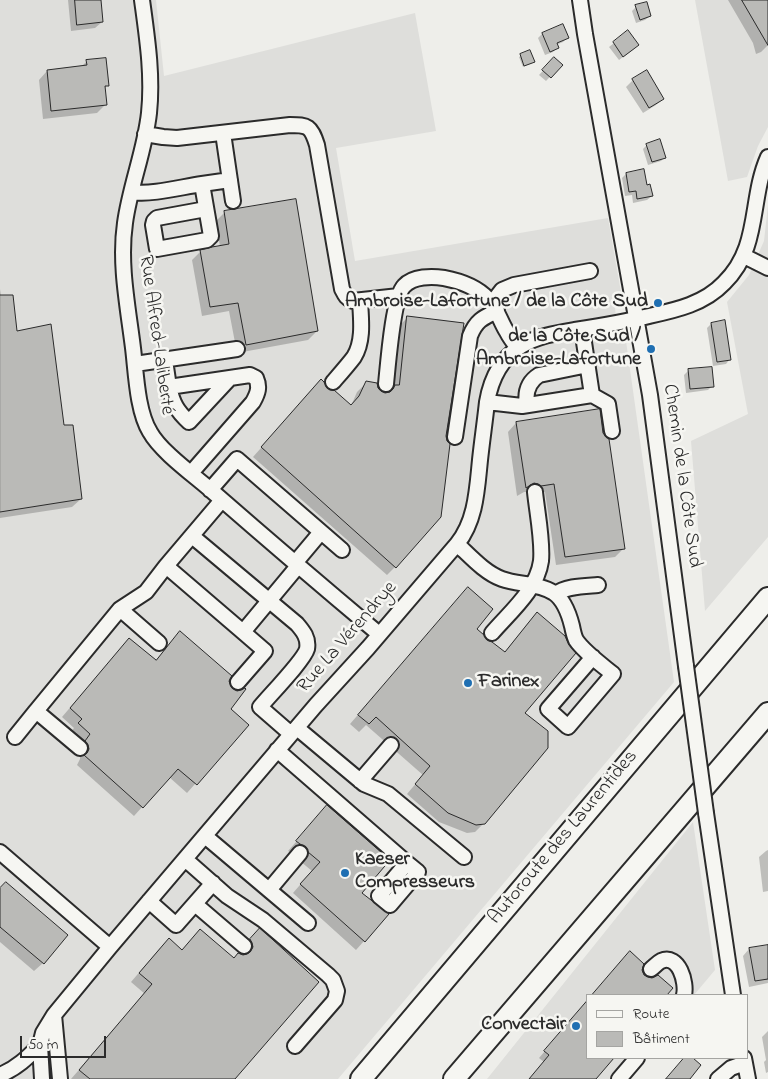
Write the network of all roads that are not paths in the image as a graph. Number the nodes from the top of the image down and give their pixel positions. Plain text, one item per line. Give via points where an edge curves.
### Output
1 (142, 0) edge
2 (580, 0) edge
3 (223, 133) junction
4 (146, 134) junction
5 (768, 157) edge
6 (230, 180) junction
7 (202, 184) junction
8 (132, 192) junction
9 (233, 200) dead end
10 (206, 209) dead end
11 (744, 256) junction
12 (768, 268) edge
13 (590, 271) dead end
14 (399, 296) junction
15 (360, 301) junction
16 (494, 307) junction
17 (636, 319) junction
18 (582, 329) junction
19 (518, 348) junction
20 (237, 349) dead end
21 (166, 360) junction
22 (135, 364) junction
23 (588, 365) junction
24 (230, 378) junction
25 (333, 382) dead end
26 (386, 384) dead end
27 (170, 387) junction
28 (592, 396) junction
29 (487, 402) junction
30 (527, 405) junction
31 (612, 431) dead end
32 (455, 437) dead end
33 (191, 473) junction
34 (210, 490) junction
35 (535, 492) dead end
36 (222, 500) junction
37 (321, 532) junction
38 (192, 536) junction
39 (457, 544) junction
40 (342, 550) dead end
41 (296, 565) junction
42 (166, 566) junction
43 (531, 585) junction
44 (598, 585) dead end
45 (556, 594) junction
46 (768, 598) edge
47 (269, 601) junction
48 (120, 609) junction
49 (243, 632) junction
50 (492, 633) dead end
51 (379, 634) junction
52 (159, 643) dead end
53 (593, 657) junction
54 (238, 682) dead end
55 (36, 712) junction
56 (768, 713) edge
57 (294, 731) junction
58 (15, 737) dead end
59 (391, 745) dead end
60 (80, 748) dead end
61 (277, 750) junction
62 (360, 781) junction
63 (205, 836) junction
64 (0, 852) edge
65 (300, 853) dead end
66 (464, 857) dead end
67 (185, 859) junction
68 (407, 863) dead end
69 (213, 883) junction
70 (269, 890) junction
71 (149, 901) junction
72 (195, 904) junction
73 (308, 923) dead end
74 (244, 946) dead end
75 (110, 947) junction
76 (651, 970) dead end
77 (684, 994) edge
78 (733, 994) edge
79 (54, 1015) junction
80 (40, 1045) junction
81 (295, 1046) dead end
82 (636, 1059) edge
83 (745, 1060) edge
84 (0, 1075) edge
85 (42, 1079) edge
86 (60, 1079) edge
87 (361, 1079) edge
88 (454, 1079) edge
89 (619, 1079) edge
90 (718, 1079) edge
91 (748, 1079) edge

1 - 4 street, Rue Alfred-Laliberté via 151,77
2 - 17 street, Chemin de la Côte Sud
3 - 4 street via 177,138
3 - 6 street
3 - 15 street via 290,125 310,129 317,145 342,289 348,299
4 - 8 street, Rue Alfred-Laliberté
5 - 11 street, Rue La Vérendrye
6 - 7 street
6 - 9 street
7 - 8 street
7 - 10 street
8 - 22 street, Rue Alfred-Laliberté via 125,222 124,261
11 - 12 street
11 - 17 street, Rue La Vérendrye via 724,284 703,299 682,308
13 - 16 street via 514,285 502,290
14 - 15 street
14 - 16 street via 404,285 412,280 435,276 471,286
14 - 26 street
15 - 25 street via 359,344 354,357
16 - 19 street
16 - 32 street via 477,322 470,336
17 - 18 street, Rue La Vérendrye
17 - 78 street, Chemin de la Côte Sud, bridge via 653,414
18 - 19 street, Rue La Vérendrye via 537,338
18 - 23 street
19 - 29 street, Rue La Vérendrye via 498,369
20 - 21 street
21 - 22 street
21 - 27 street
22 - 33 street, Rue Alfred-Laliberté via 141,406 150,434
23 - 28 street
23 - 30 street via 538,374 529,384
24 - 27 street
24 - 27 street via 189,422 177,410
24 - 33 street via 253,376 258,383 257,394
28 - 30 street
28 - 31 street via 608,404
29 - 30 street
29 - 39 street, Rue La Vérendrye via 473,511
33 - 34 street, Rue Alfred-Laliberté
34 - 36 street, Rue Alfred-Laliberté
34 - 37 street via 236,459
35 - 43 street via 542,549 540,567
36 - 38 street
36 - 41 street, Rue Alfred-Laliberté
37 - 40 street
37 - 41 street
38 - 42 street
38 - 47 street
39 - 43 street via 491,574
39 - 51 street, Rue La Vérendrye
41 - 47 street
41 - 51 street, Rue Alfred-Laliberté
42 - 48 street via 146,592
42 - 49 street
43 - 45 street
43 - 50 street
44 - 45 street via 566,589
45 - 53 street via 570,618 576,639
46 - 87 highway, Autoroute des Laurentides
47 - 49 street
47 - 57 street via 303,630 307,642 302,658 260,707
48 - 52 street
48 - 55 street
49 - 54 street via 265,651
51 - 57 street, Rue La Vérendrye
53 - 53 street via 548,709 568,727 613,674
55 - 58 street
55 - 60 street
56 - 88 highway
57 - 61 street, Rue La Vérendrye
57 - 62 street
59 - 62 street
61 - 63 street, Rue La Vérendrye
61 - 68 street
62 - 66 street via 388,794
63 - 67 street, Rue La Vérendrye
63 - 70 street
64 - 75 street
65 - 70 street
67 - 69 street
67 - 71 street, Rue La Vérendrye
69 - 72 street
69 - 81 street via 263,920 333,980 337,991 335,1000
70 - 73 street
71 - 72 street via 176,925
71 - 75 street, Rue La Vérendrye
72 - 74 street
75 - 79 street, Rue La Vérendrye
76 - 77 street via 662,960 673,962 682,975
79 - 80 street, Rue La Vérendrye
79 - 86 street
80 - 84 street via 23,1062
80 - 85 street
82 - 89 street
83 - 90 street
83 - 91 street

